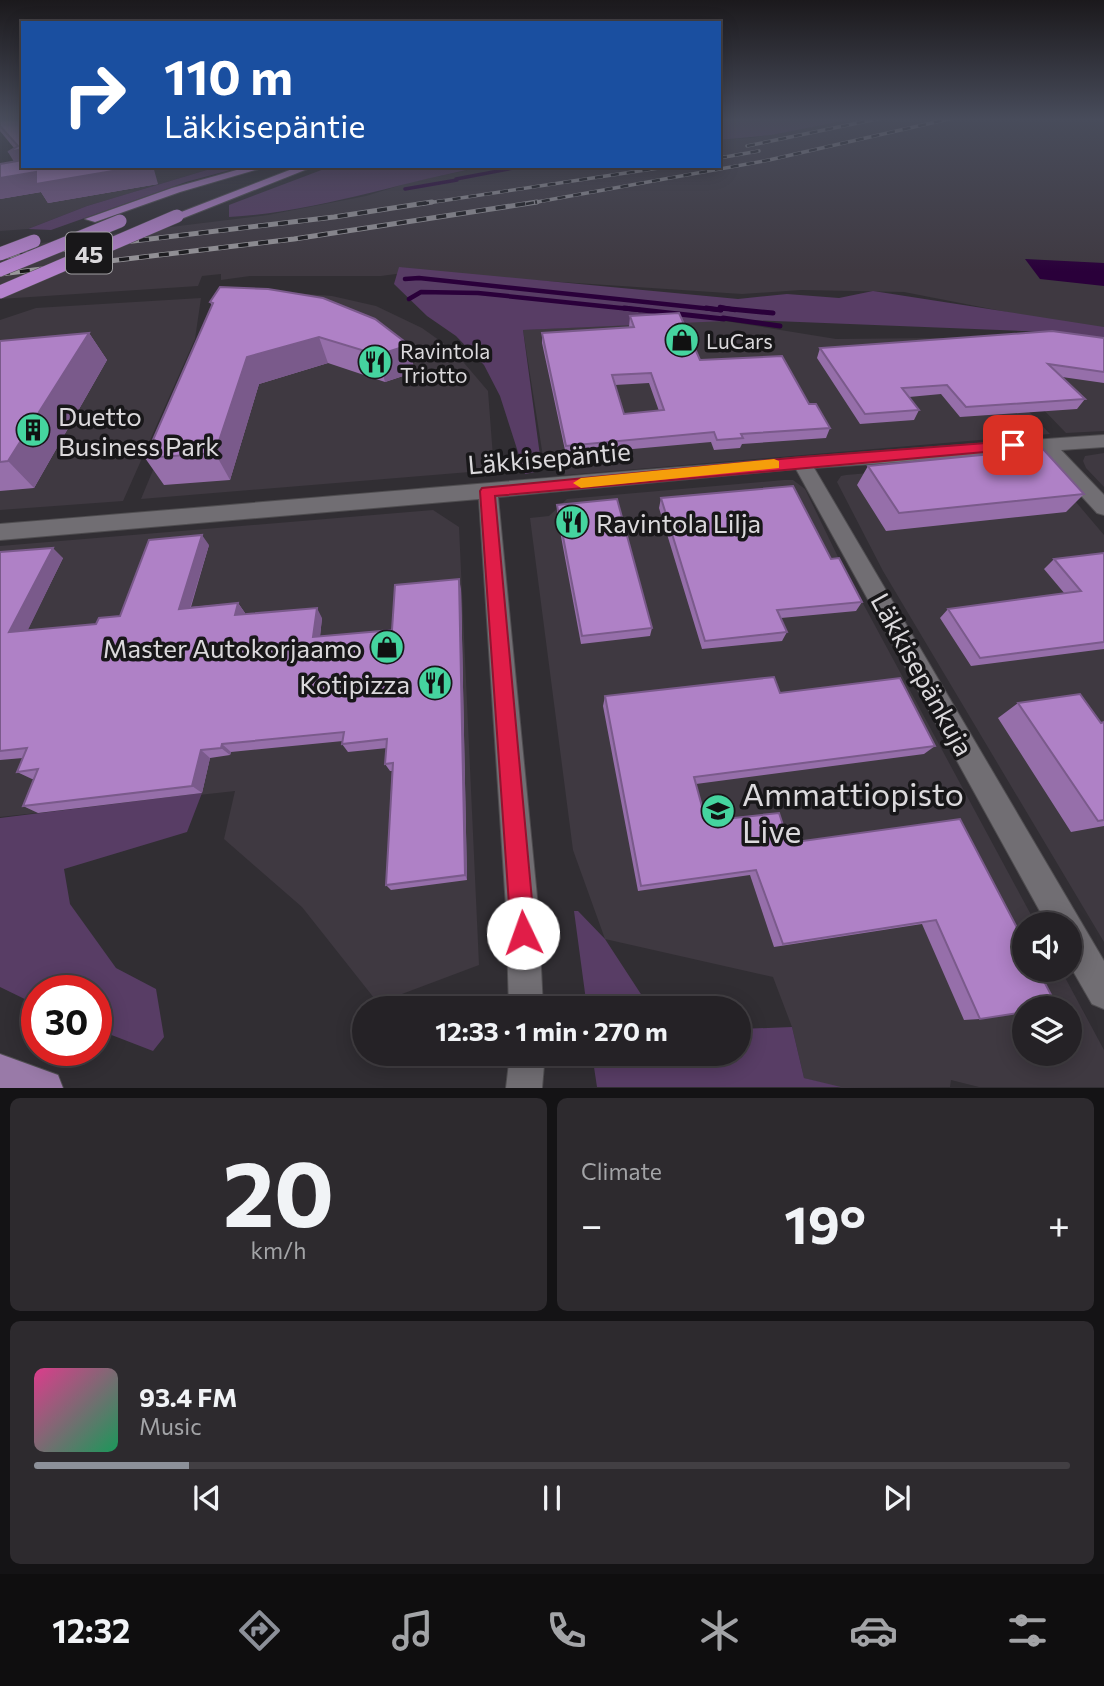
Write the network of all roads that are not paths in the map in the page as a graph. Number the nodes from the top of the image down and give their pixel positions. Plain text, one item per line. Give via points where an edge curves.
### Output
1 (250, 170) edge
2 (260, 170) edge
3 (300, 170) edge
4 (0, 254) edge
5 (0, 270) edge
6 (0, 292) edge
7 (1104, 441) edge
8 (1044, 443) junction
9 (801, 461) junction
10 (488, 491) junction
11 (1104, 508) edge
12 (0, 532) edge
13 (1057, 912) edge
14 (1082, 955) edge
15 (1104, 992) edge
16 (526, 996) edge
17 (527, 1066) edge
18 (0, 1072) edge
19 (46, 1087) edge
20 (524, 1087) edge

1 - 4 highway, bridge via 176,190
2 - 5 highway, 45, bridge
3 - 6 highway, 45, bridge via 177,216
7 - 8 street, Läkkisepäntie
8 - 9 street, Läkkisepäntie
8 - 11 street
9 - 10 street, Läkkisepäntie
9 - 13 street, Läkkisepänkuja
10 - 12 street, Läkkisepäntie
10 - 16 street
14 - 15 street
17 - 20 street
18 - 19 main road

